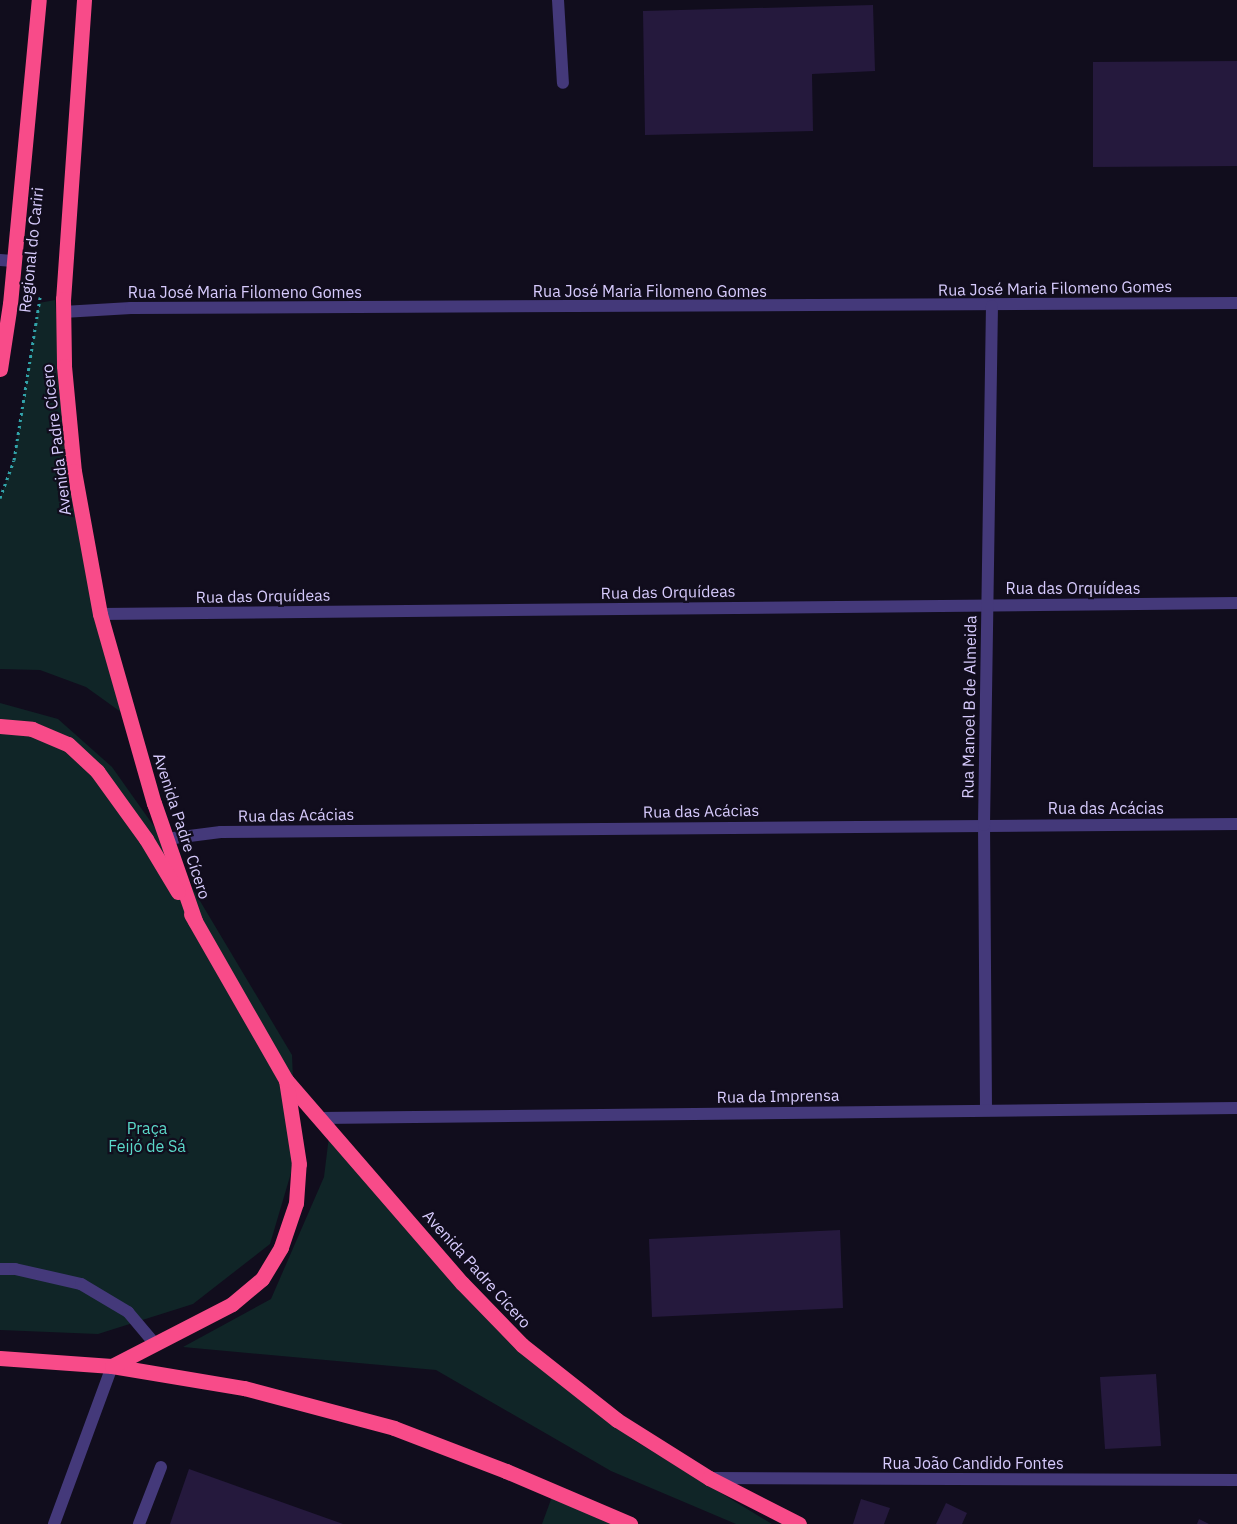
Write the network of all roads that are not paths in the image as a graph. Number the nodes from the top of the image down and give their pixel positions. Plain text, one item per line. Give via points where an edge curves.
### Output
1 (39, 0) edge
2 (84, 0) edge
3 (558, 0) edge
4 (563, 83) dead end
5 (7, 261) edge
6 (6, 284) edge
7 (1237, 303) edge
8 (63, 306) junction
9 (992, 306) junction
10 (0, 369) edge
11 (1237, 603) edge
12 (987, 605) junction
13 (100, 614) junction
14 (0, 726) edge
15 (1237, 824) edge
16 (984, 825) junction
17 (166, 839) junction
18 (195, 921) junction
19 (286, 1080) junction
20 (1237, 1108) edge
21 (986, 1109) junction
22 (320, 1118) junction
23 (0, 1269) edge
24 (155, 1344) junction
25 (0, 1358) edge
26 (112, 1366) junction
27 (161, 1467) dead end
28 (709, 1478) junction
29 (1237, 1480) edge
30 (59, 1523) edge
31 (139, 1524) edge
32 (630, 1524) edge
33 (800, 1524) edge

1 - 5 highway
2 - 8 highway, Avenida Padre Cícero
3 - 4 street
5 - 6 highway
6 - 10 highway via 10,304
7 - 9 street, Rua José Maria Filomeno Gomes
8 - 9 street, Rua José Maria Filomeno Gomes
8 - 13 highway, Avenida Padre Cícero via 64,366 74,471
9 - 12 street, Rua Manoel B de Almeida
11 - 12 street, Rua das Orquídeas
12 - 13 street, Rua das Orquídeas
12 - 16 street, Rua Manoel B de Almeida
13 - 17 highway, Avenida Padre Cícero
14 - 18 highway via 32,729 68,744 97,771 146,839
15 - 16 street, Rua das Acácias
16 - 17 street, Rua das Acácias via 221,832
16 - 21 street, Rua Manoel B de Almeida
17 - 18 highway, Avenida Padre Cícero
18 - 19 highway
19 - 22 highway, Avenida Padre Cícero
19 - 24 highway via 299,1164 296,1203 281,1247 262,1279 232,1304
20 - 21 street, Rua da Imprensa
21 - 22 street, Rua da Imprensa
22 - 28 highway, Avenida Padre Cícero via 462,1283 522,1345 617,1420
23 - 24 street via 15,1269 81,1284 128,1312
24 - 26 highway
25 - 26 highway
26 - 30 street
26 - 32 highway via 244,1388 394,1428 506,1470
27 - 31 street
28 - 29 street, Rua João Candido Fontes
28 - 33 highway, Avenida Padre Cícero

